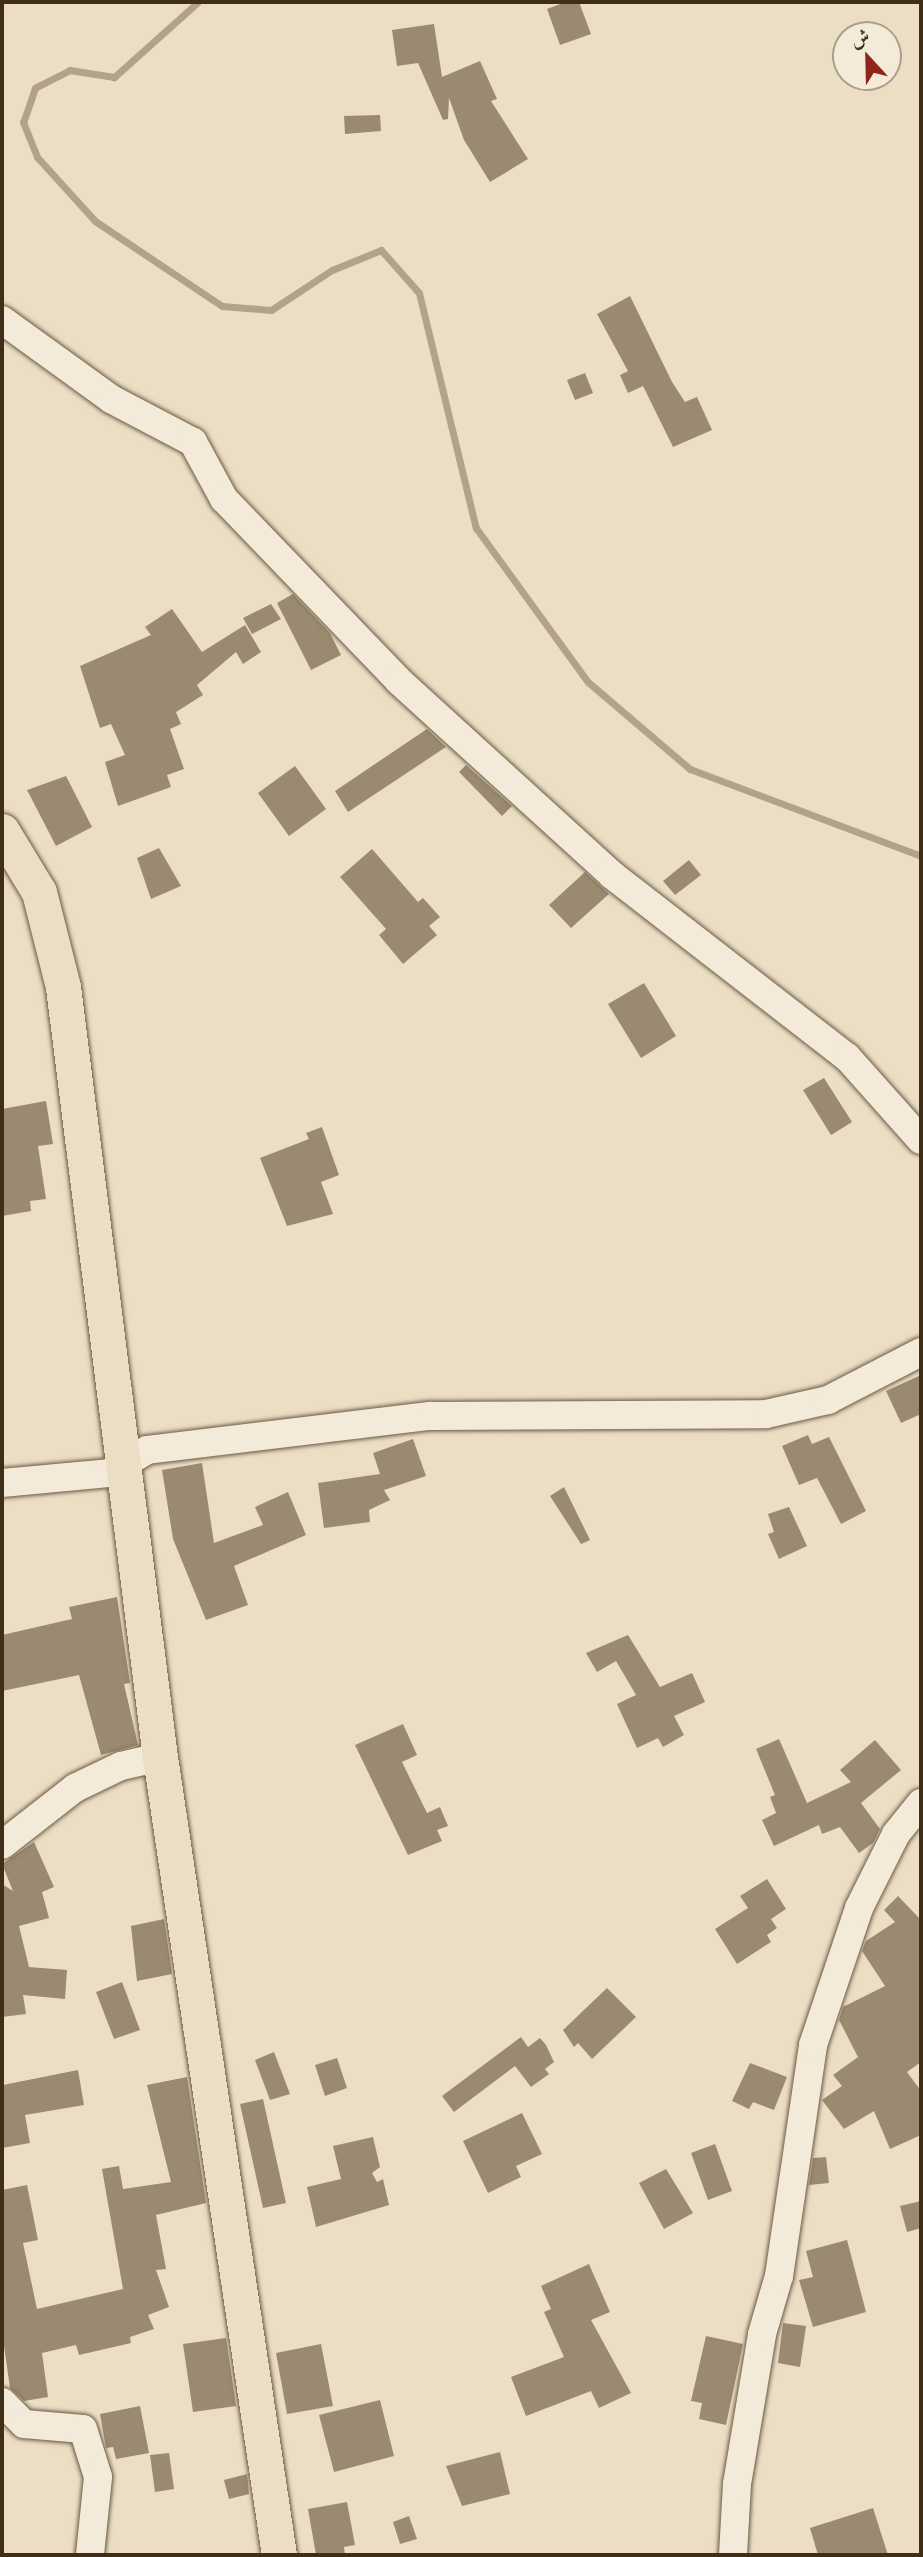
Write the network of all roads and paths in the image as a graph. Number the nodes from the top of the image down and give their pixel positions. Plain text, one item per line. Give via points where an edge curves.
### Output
1 (2, 320) edge
2 (2, 831) edge
3 (16, 875) edge
4 (921, 1140) edge
5 (921, 1352) edge
6 (125, 1460) junction
7 (2, 1482) edge
8 (160, 1757) junction
9 (921, 1803) edge
10 (2, 1845) edge
11 (2, 2402) edge
12 (732, 2542) edge
13 (90, 2555) edge
14 (279, 2555) edge
15 (716, 2555) edge

1 - 4 street via 111,399 193,442 225,499 399,681 612,875 847,1057
2 - 3 main road
3 - 6 main road via 50,924 63,987
5 - 6 street via 828,1400 766,1414 430,1416 174,1446
6 - 7 street via 109,1472 94,1475
6 - 8 main road
8 - 10 street via 121,1766 75,1788
8 - 14 main road
9 - 12 street via 896,1834 859,1908 813,2045 779,2276 762,2334
11 - 13 street via 24,2424 83,2429 98,2477
12 - 15 street

